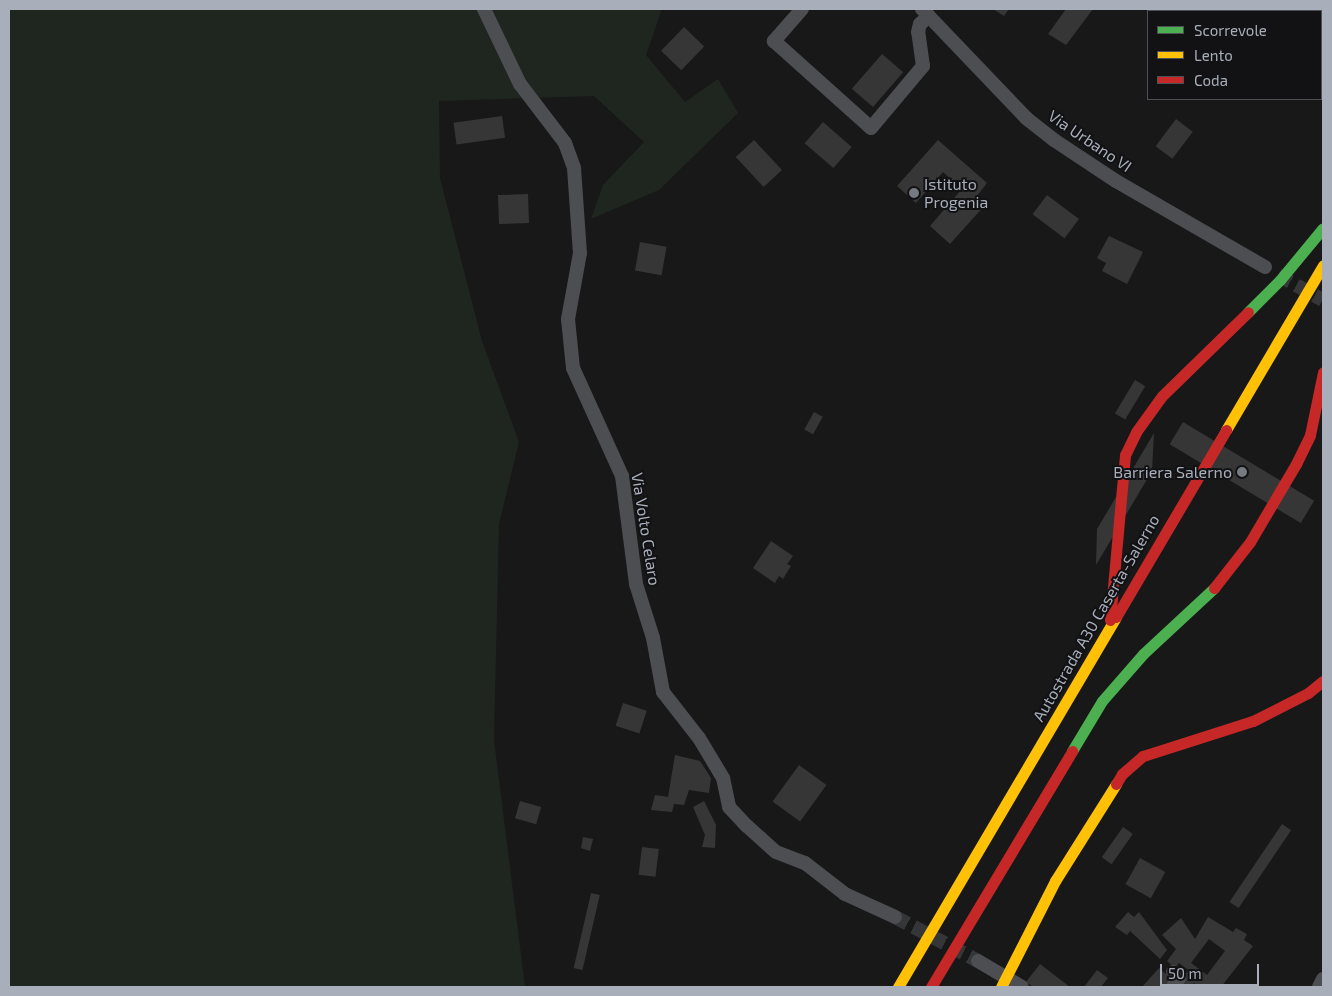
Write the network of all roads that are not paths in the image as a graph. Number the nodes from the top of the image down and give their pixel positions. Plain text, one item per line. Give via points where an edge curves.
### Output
1 (484, 9) edge
2 (800, 10) edge
3 (925, 12) edge
4 (1323, 228) edge
5 (1323, 265) edge
6 (1265, 267) tunnel mouth
7 (1323, 372) edge
8 (1110, 626) junction
9 (1323, 681) edge
10 (895, 917) tunnel mouth
11 (978, 961) tunnel mouth
12 (1173, 972) dead end
13 (1323, 979) edge
14 (1004, 982) edge
15 (898, 987) edge
16 (932, 987) edge
17 (1022, 987) edge
18 (1173, 987) edge
19 (1319, 987) edge

1 - 10 street, Via Volto Celaro via 520,84 565,144 574,168 580,253 568,319 573,368 622,476 636,584 653,638 663,692 699,738 723,778 729,806 747,826 776,852 805,863 846,894
2 - 3 street via 774,41 871,128 923,66 918,32
3 - 6 street, Via Urbano VI via 1026,118 1054,140 1116,181
4 - 8 main road via 1280,280 1162,396 1136,432 1125,455 1121,478
5 - 8 main road, Autostrada A30 Caserta-Salerno
7 - 16 main road via 1310,435 1250,542 1218,584 1143,654 1102,701
8 - 15 main road, Autostrada A30 Caserta-Salerno
9 - 14 main road via 1308,693 1253,721 1144,756 1122,774 1055,881
11 - 14 street
12 - 18 street via 1179,978
13 - 19 street
14 - 17 street

